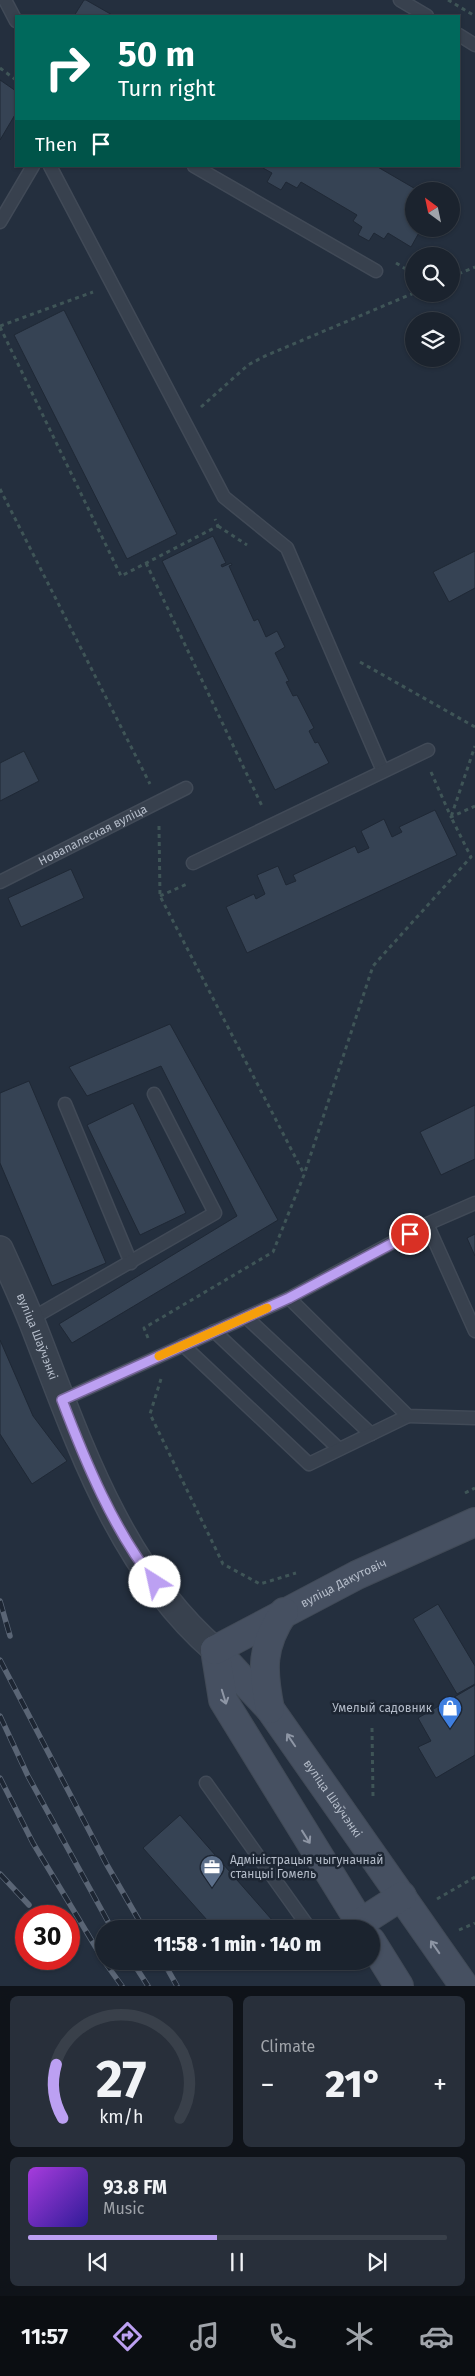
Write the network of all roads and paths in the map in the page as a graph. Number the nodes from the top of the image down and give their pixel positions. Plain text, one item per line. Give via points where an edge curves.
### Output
1 (5, 0) edge
2 (400, 0) edge
3 (448, 0) edge
4 (425, 15) edge
5 (475, 16) edge
6 (15, 19) edge
7 (460, 36) edge
8 (475, 45) edge
9 (0, 68) edge
10 (15, 79) edge
11 (33, 167) edge
12 (51, 167) edge
13 (196, 167) edge
14 (0, 222) edge
15 (475, 267) edge
16 (376, 271) dead end
17 (460, 273) edge
18 (97, 290) dead end
19 (405, 297) edge
20 (0, 326) edge
21 (196, 412) dead end
22 (0, 489) edge
23 (214, 517) dead end
24 (218, 526) junction
25 (255, 551) dead end
26 (146, 563) junction
27 (328, 644) junction
28 (475, 727) edge
29 (475, 746) edge
30 (428, 750) dead end
31 (383, 771) junction
32 (186, 788) dead end
33 (159, 802) junction
34 (272, 804) dead end
35 (475, 806) edge
36 (451, 817) junction
37 (193, 863) dead end
38 (0, 882) edge
39 (154, 1094) dead end
40 (65, 1104) dead end
41 (304, 1175) junction
42 (475, 1203) edge
43 (428, 1224) junction
44 (0, 1249) edge
45 (131, 1263) junction
46 (289, 1298) junction
47 (246, 1317) junction
48 (31, 1319) junction
49 (475, 1331) edge
50 (214, 1332) junction
51 (183, 1346) junction
52 (156, 1358) junction
53 (62, 1400) junction
54 (408, 1416) junction
55 (475, 1418) edge
56 (371, 1434) junction
57 (338, 1448) junction
58 (475, 1522) edge
59 (298, 1572) dead end
60 (284, 1612) junction
61 (215, 1650) junction
62 (270, 1709) junction
63 (372, 1728) dead end
64 (206, 1784) dead end
65 (373, 1796) dead end
66 (475, 1877) edge
67 (402, 1896) junction
68 (437, 1899) dead end
69 (304, 1920) edge
70 (356, 1920) edge
71 (374, 1920) edge
72 (475, 1923) edge
73 (455, 1932) dead end
74 (380, 1957) edge
75 (399, 1986) edge
76 (464, 1986) edge

1 - 6 lane
2 - 4 lane
3 - 5 path
7 - 8 lane
9 - 10 path
11 - 14 lane
12 - 27 lane via 224,497 287,548
13 - 16 lane
15 - 17 path
18 - 20 path
19 - 21 path via 248,365
20 - 26 path via 121,576
22 - 33 path
23 - 24 path
24 - 25 path
24 - 26 path
26 - 34 path via 263,808
27 - 28 path
27 - 31 lane
29 - 36 path
30 - 31 lane
31 - 37 lane
32 - 33 lane, Новапалеская вуліца
33 - 38 lane, Новапалеская вуліца
33 - 41 path via 160,896
35 - 36 path
36 - 41 path via 471,857 373,966
39 - 45 lane via 215,1213
40 - 45 lane
41 - 52 path via 273,1252 144,1328
42 - 43 lane
43 - 46 lane
43 - 49 lane
44 - 48 street, вуліца Шаўчэнкі
45 - 48 lane
46 - 47 lane
46 - 54 lane
47 - 50 lane
47 - 56 lane
48 - 53 street, вуліца Шаўчэнкі
50 - 51 lane
50 - 57 lane
51 - 52 lane
51 - 57 lane via 309,1464
52 - 53 lane
52 - 59 path via 163,1374 150,1414 223,1564 260,1584
53 - 61 street, вуліца Шаўчэнкі via 116,1520 145,1570 184,1620
54 - 55 lane
54 - 56 lane
56 - 57 lane
58 - 60 main road, вуліца Дакутовіч
60 - 61 main road, вуліца Дакутовіч
60 - 62 main road, вуліца Шаўчэнкі via 273,1628 264,1657
61 - 62 main road, вуліца Шаўчэнкі
61 -> 70 main road via 223,1700
67 -> 62 main road, вуліца Шаўчэнкі
63 - 65 path
64 - 69 lane
66 - 68 path
67 - 71 main road
76 -> 67 main road, вуліца Шаўчэнкі via 432,1944
72 - 73 path
74 - 75 main road

